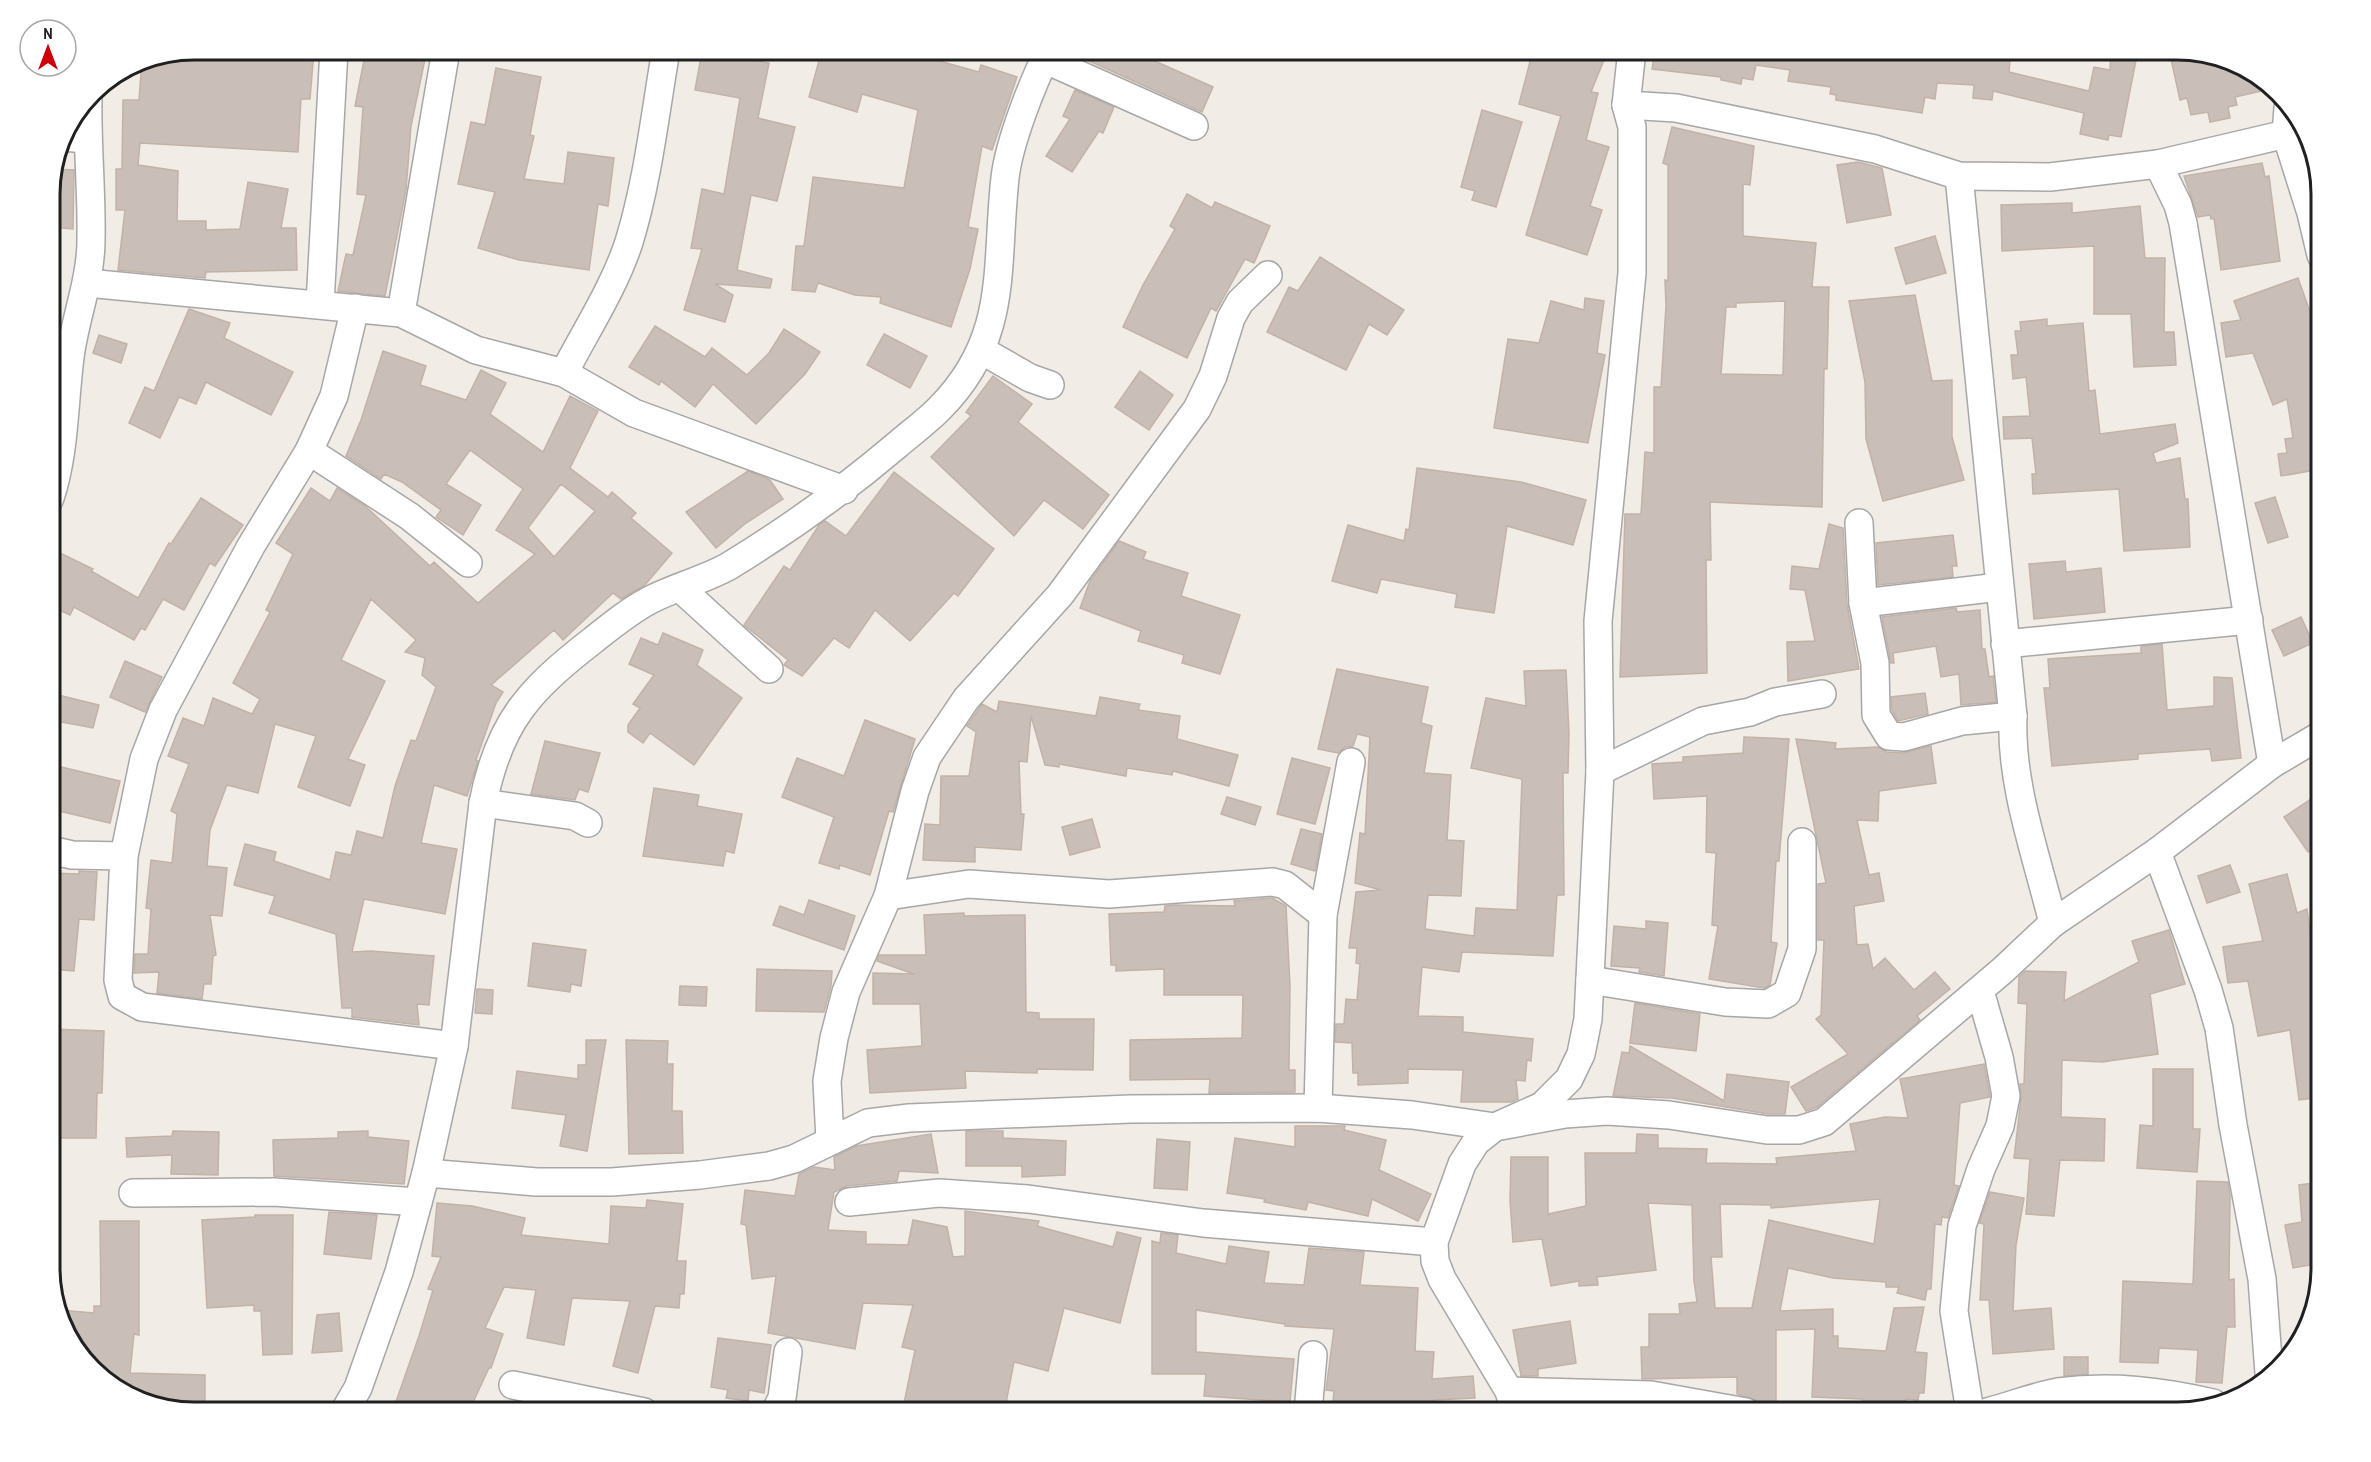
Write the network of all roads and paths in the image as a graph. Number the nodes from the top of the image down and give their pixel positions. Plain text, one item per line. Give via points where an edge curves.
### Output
1 (333, 60) edge
2 (444, 60) edge
3 (664, 60) edge
4 (1045, 60) edge
5 (1059, 60) edge
6 (1631, 60) edge
7 (1626, 105) junction
8 (2287, 121) edge
9 (1194, 126) dead end
10 (74, 138) edge
11 (2158, 164) junction
12 (1959, 176) junction
13 (2311, 213) edge
14 (1268, 274) dead end
15 (87, 282) junction
16 (320, 304) junction
17 (355, 308) junction
18 (401, 313) junction
19 (981, 350) junction
20 (60, 359) edge
21 (564, 373) junction
22 (1050, 385) dead end
23 (309, 451) junction
24 (844, 490) junction
25 (1859, 523) dead end
26 (468, 563) dead end
27 (1999, 587) junction
28 (680, 588) junction
29 (1863, 603) junction
30 (2249, 620) junction
31 (2005, 644) junction
32 (769, 669) dead end
33 (1822, 694) dead end
34 (2013, 716) junction
35 (2311, 741) edge
36 (1351, 762) dead end
37 (2272, 764) junction
38 (1600, 771) junction
39 (483, 803) junction
40 (588, 823) dead end
41 (1802, 842) dead end
42 (60, 852) edge
43 (2157, 852) junction
44 (124, 856) junction
45 (888, 896) junction
46 (1323, 915) junction
47 (2054, 923) junction
48 (1590, 980) junction
49 (1980, 991) junction
50 (454, 1046) junction
51 (1318, 1108) junction
52 (1495, 1127) junction
53 (830, 1140) junction
54 (426, 1173) junction
55 (134, 1193) dead end
56 (418, 1202) junction
57 (849, 1202) dead end
58 (1434, 1242) junction
59 (788, 1352) dead end
60 (1313, 1355) dead end
61 (2268, 1366) edge
62 (513, 1385) dead end
63 (2199, 1400) edge
64 (350, 1402) edge
65 (593, 1402) edge
66 (780, 1402) edge
67 (1309, 1402) edge
68 (1512, 1402) edge
69 (1688, 1402) edge
70 (1968, 1402) edge
71 (2025, 1402) edge

1 - 16 street
2 - 18 street
3 - 21 street via 643,186 628,243 615,277
4 - 19 street via 1010,154 996,306
5 - 9 street
6 - 7 street
7 - 12 street via 1676,108 1875,149
7 - 38 street via 1632,127 1632,273 1599,602
8 - 11 street
8 - 13 street
10 - 15 street via 91,241
11 - 12 street via 2050,177
11 - 30 street via 2183,223
12 - 27 street
14 - 45 street via 1240,302 1231,318 1213,376 1197,409 1060,595 941,732 915,791
15 - 16 street
15 - 20 street
16 - 17 street
17 - 18 street
17 - 23 street via 334,396
18 - 21 street via 476,350
19 - 22 street
19 - 24 street via 966,377 939,409
21 - 24 street via 634,413
23 - 26 street via 409,516
23 - 44 street via 251,546 163,710 144,759
24 - 28 street via 728,566
25 - 29 street
27 - 29 street
27 - 31 street
28 - 32 street
28 - 39 street via 626,614 548,675 506,732 489,773
29 - 34 street via 1875,663 1876,715 1889,736 1904,736 1962,721
30 - 31 street
30 - 37 street
31 - 34 street
33 - 38 street via 1703,721
34 - 47 street via 2018,781
35 - 37 street
36 - 46 street
37 - 43 street
38 - 48 street
39 - 40 street via 574,816
39 - 50 street
41 - 48 street via 1802,949 1787,993 1768,1004 1725,1002
42 - 44 street
43 - 47 street
43 - 61 street via 2219,1028 2262,1279
44 - 50 street via 118,980 123,996 142,1007
45 - 46 street via 969,884 1109,894 1273,882 1285,885
45 - 53 street via 846,992 834,1038 826,1081
46 - 51 street
47 - 49 street
48 - 52 street via 1581,1054 1569,1079 1542,1106
49 - 52 street via 1824,1122 1799,1130 1767,1130 1669,1115 1607,1111
49 - 70 street via 2006,1096 2000,1126 1962,1226 1954,1311
50 - 54 street
51 - 52 street via 1412,1115
51 - 53 street via 1130,1109 909,1119 868,1124
52 - 58 street via 1476,1142 1462,1164
53 - 54 street via 794,1160 769,1166 612,1182 537,1182
54 - 56 street
55 - 56 street via 273,1192
56 - 64 street via 399,1272
57 - 58 street via 939,1193 1028,1199 1203,1222
58 - 68 street via 1442,1280
59 - 66 street
60 - 67 street
62 - 65 street
63 - 71 street via 2162,1391 2111,1388 2056,1393
68 - 69 street via 1651,1395

